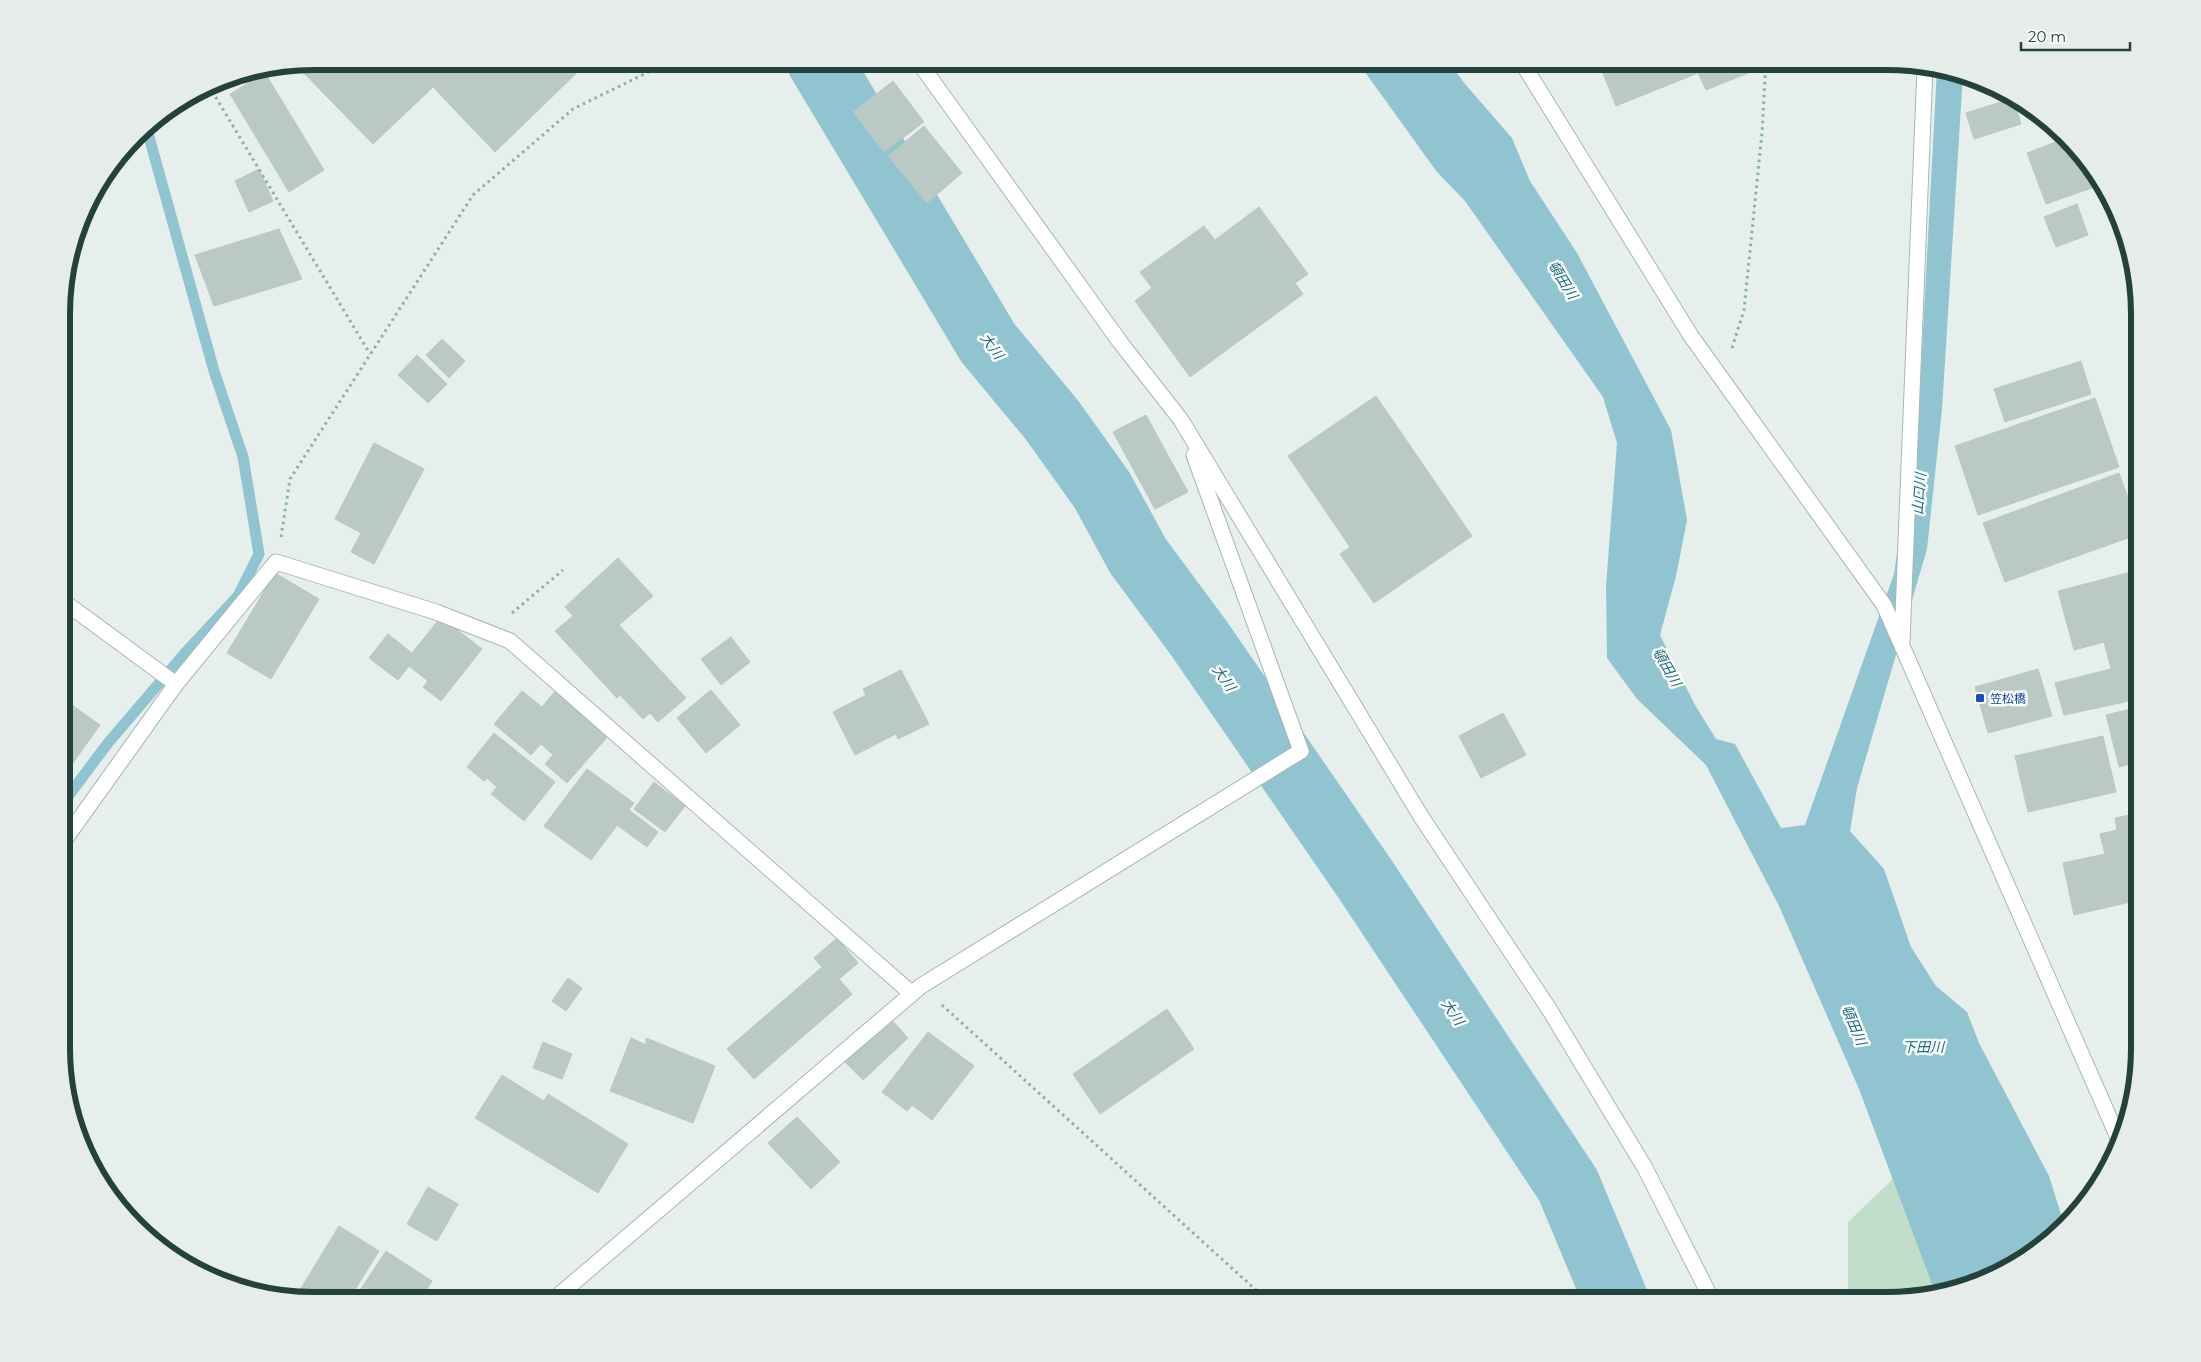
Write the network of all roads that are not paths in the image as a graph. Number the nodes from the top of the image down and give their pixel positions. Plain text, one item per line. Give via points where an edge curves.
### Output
1 (924, 70) edge
2 (1527, 70) edge
3 (1925, 73) edge
4 (1181, 420) junction
5 (70, 606) edge
6 (1902, 643) junction
7 (176, 684) junction
8 (70, 832) edge
9 (916, 989) junction
10 (2116, 1132) edge
11 (562, 1292) edge
12 (1708, 1292) edge

1 - 4 street via 1120,342
2 - 6 street via 1691,336 1884,605
3 - 6 street
4 - 9 street via 1301,751
4 - 12 street via 1422,818 1549,1009 1645,1168
5 - 7 street
6 - 10 street
7 - 8 street
7 - 9 street via 276,562 436,612 510,641
9 - 11 street

